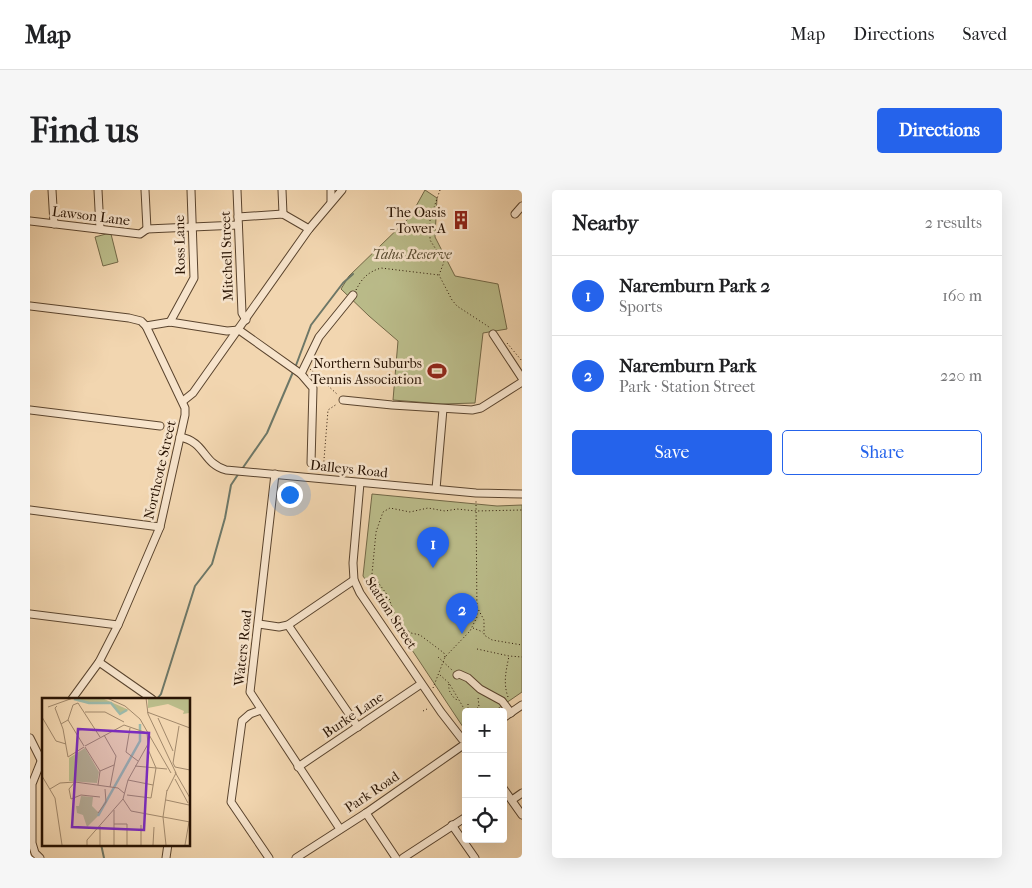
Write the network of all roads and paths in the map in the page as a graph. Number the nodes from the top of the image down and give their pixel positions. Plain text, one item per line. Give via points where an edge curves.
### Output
1 (52, 190) edge
2 (98, 190) edge
3 (146, 190) edge
4 (191, 190) edge
5 (237, 190) edge
6 (282, 190) edge
7 (331, 190) edge
8 (342, 190) edge
9 (440, 190) edge
10 (331, 202) junction
11 (522, 206) edge
12 (283, 214) junction
13 (514, 214) dead end
14 (238, 217) junction
15 (30, 221) edge
16 (54, 224) junction
17 (238, 225) junction
18 (192, 227) junction
19 (147, 229) junction
20 (310, 229) junction
21 (100, 230) junction
22 (439, 274) junction
23 (353, 295) joint
24 (30, 306) edge
25 (246, 320) junction
26 (170, 322) junction
27 (146, 326) junction
28 (239, 330) junction
29 (493, 334) joint
30 (306, 365) junction
31 (301, 374) junction
32 (522, 380) edge
33 (343, 400) junction
34 (183, 401) junction
35 (443, 409) junction
36 (30, 410) edge
37 (160, 426) joint
38 (182, 429) junction
39 (180, 437) junction
40 (312, 462) dead end
41 (275, 474) junction
42 (322, 478) junction
43 (360, 483) junction
44 (436, 489) junction
45 (521, 491) edge
46 (476, 493) junction
47 (30, 510) edge
48 (522, 510) edge
49 (476, 511) junction
50 (160, 527) junction
51 (354, 580) junction
52 (477, 606) junction
53 (30, 614) edge
54 (258, 624) junction
55 (118, 625) junction
56 (288, 625) junction
57 (472, 628) junction
58 (484, 632) junction
59 (522, 645) edge
60 (477, 648) dead end
61 (509, 656) junction
62 (438, 657) dead end
63 (445, 657) junction
64 (522, 657) edge
65 (444, 661) junction
66 (99, 662) junction
67 (439, 674) junction
68 (457, 676) joint
69 (421, 684) junction
70 (431, 690) dead end
71 (480, 690) junction
72 (73, 698) edge
73 (151, 698) edge
74 (509, 698) dead end
75 (468, 703) dead end
76 (522, 705) edge
77 (464, 708) edge
78 (467, 708) edge
79 (477, 708) edge
80 (427, 709) dead end
81 (261, 710) junction
82 (423, 711) dead end
83 (511, 713) junction
84 (507, 716) edge
85 (358, 727) junction
86 (30, 738) edge
87 (462, 740) edge
88 (462, 744) edge
89 (42, 757) edge
90 (298, 767) junction
91 (522, 793) edge
92 (507, 794) edge
93 (512, 800) junction
94 (366, 813) junction
95 (522, 815) edge
96 (462, 819) edge
97 (452, 825) junction
98 (340, 829) junction
99 (40, 858) edge
100 (269, 858) edge
101 (296, 858) edge
102 (396, 858) edge
103 (403, 858) edge
104 (474, 858) edge

1 - 16 street
2 - 21 street
3 - 19 street
4 - 18 street, Ross Lane
5 - 14 street, Mitchell Street
6 - 12 street
7 - 10 street
8 - 10 street
9 - 22 path via 430,219 430,240 444,262
10 - 20 street
11 - 13 street
12 - 14 street
12 - 20 street
14 - 17 street, Mitchell Street
15 - 16 street, Lawson Lane
16 - 21 street, Lawson Lane
17 - 18 street, Lawson Lane
17 - 25 street, Mitchell Street via 242,313
18 - 19 street, Lawson Lane
18 - 26 street, Ross Lane via 194,278
19 - 21 street, Lawson Lane via 140,234
20 - 25 street
22 - 23 path via 381,268 372,270
22 - 29 path via 457,306 488,325
23 - 30 street via 319,337
24 - 27 street via 129,318
25 - 28 street
26 - 27 street
26 - 28 street via 227,332
27 - 34 street
28 - 31 street
28 - 34 street via 194,393
29 - 32 street
30 - 31 street
30 - 33 path
31 - 40 street via 313,388
32 - 35 street via 481,408
33 - 35 street
33 - 42 path via 328,410
34 - 38 street, Northcote Street
35 - 44 street
36 - 37 street
37 - 38 path
38 - 39 street, Northcote Street
39 - 41 street, Dalleys Road via 194,441 217,467
39 - 50 street, Northcote Street
41 - 42 street, Dalleys Road
41 - 54 street, Waters Road
42 - 43 street, Dalleys Road
43 - 44 street, Dalleys Road
43 - 51 street, Station Street
44 - 46 street, Dalleys Road
45 - 46 street, Dalleys Road
46 - 49 path
47 - 50 street
48 - 49 path
49 - 52 path
49 - 63 path via 428,508 410,512 390,508 383,512 376,532 372,574 388,596 397,620 411,633 420,635 444,653
50 - 55 street, Northcote Street
51 - 56 street
51 - 69 street, Station Street via 360,594
52 - 57 path
52 - 58 path via 484,620
53 - 55 street
54 - 56 street
54 - 81 street, Waters Road via 250,692
55 - 66 street, Northcote Street
56 - 85 street
57 - 58 path
57 - 63 path
58 - 59 path via 492,640
60 - 61 path
61 - 64 path
61 - 74 path via 504,678
62 - 65 path
63 - 65 path
65 - 67 path
65 - 68 path
66 - 72 street, Northcote Street
66 - 73 street
67 - 70 path
67 - 77 path via 449,683
68 - 71 street via 468,678
69 - 85 street, Burke Lane
69 - 87 street, Station Street
71 - 79 path
71 - 83 street via 502,701
75 - 78 path
76 - 83 street
80 - 82 path
81 - 90 street, Waters Road
81 - 100 street via 242,721 231,802
83 - 84 street
85 - 90 street, Burke Lane
86 - 89 street
88 - 94 street, Park Road
89 - 99 street via 32,784 32,843
90 - 98 street, Waters Road
91 - 93 street
92 - 93 street
93 - 95 street
94 - 98 street, Park Road
94 - 102 street
96 - 97 street
97 - 103 street
97 - 104 street
98 - 101 street, Park Road

